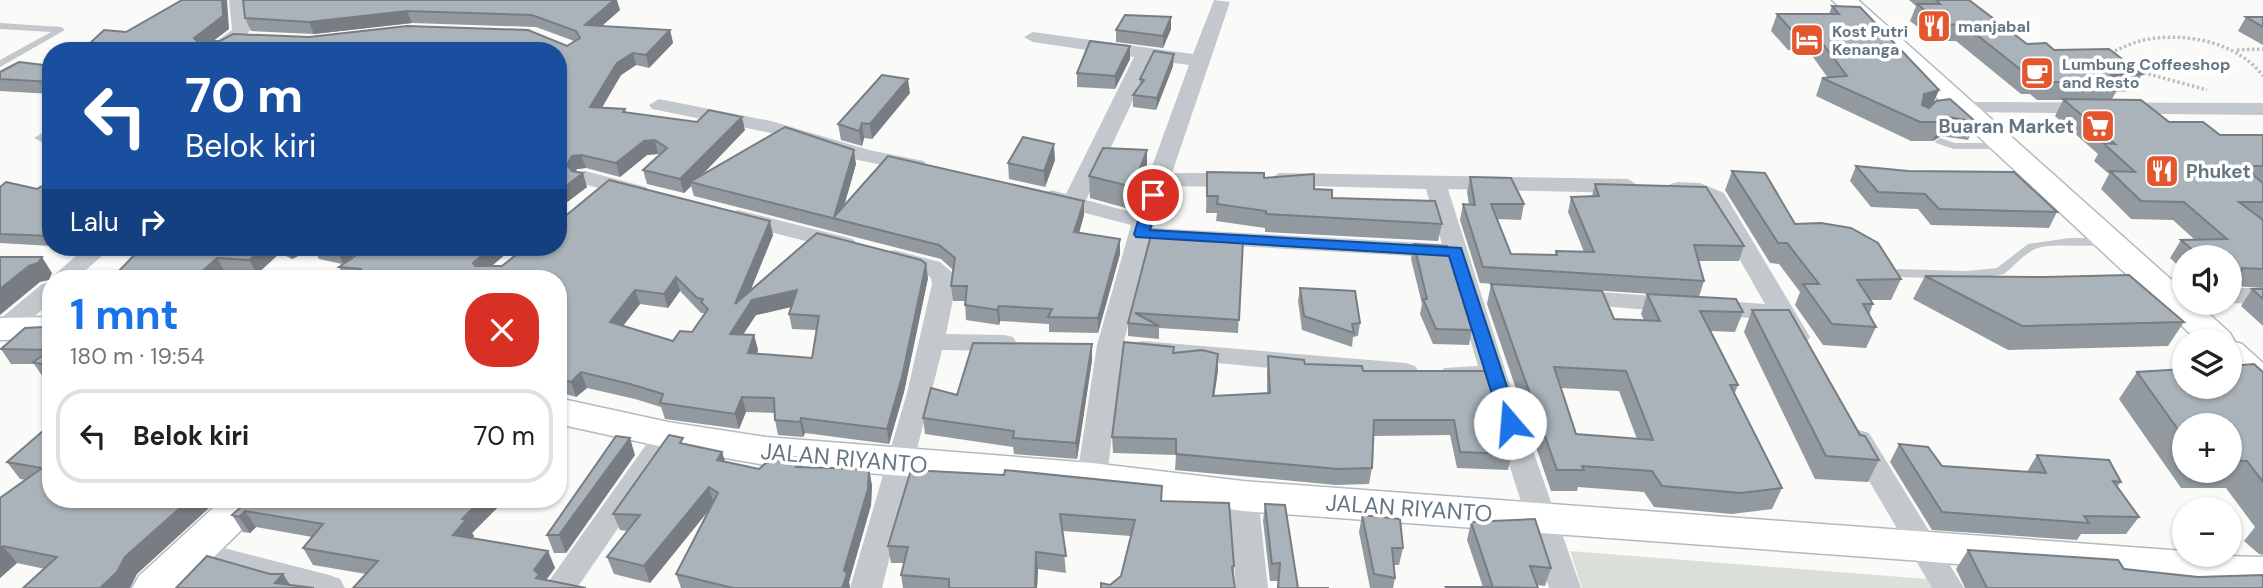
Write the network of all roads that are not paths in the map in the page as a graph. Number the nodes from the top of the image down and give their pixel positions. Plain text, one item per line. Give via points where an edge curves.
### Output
1 (238, 0) edge
2 (1844, 0) edge
3 (1221, 2) dead end
4 (0, 26) edge
5 (1032, 37) dead end
6 (235, 38) junction
7 (258, 39) edge
8 (228, 42) edge
9 (1145, 54) junction
10 (1200, 61) junction
11 (0, 64) edge
12 (659, 105) dead end
13 (1960, 109) junction
14 (2263, 109) edge
15 (1940, 141) dead end
16 (2007, 146) junction
17 (646, 171) edge
18 (942, 172) edge
19 (1159, 179) junction
20 (1434, 181) junction
21 (1032, 192) edge
22 (657, 197) edge
23 (1073, 203) junction
24 (720, 213) edge
25 (1142, 228) junction
26 (2109, 241) junction
27 (1456, 251) junction
28 (89, 256) edge
29 (73, 270) edge
30 (1898, 273) edge
31 (1467, 292) junction
32 (1493, 293) edge
33 (2172, 293) edge
34 (42, 296) edge
35 (1545, 296) edge
36 (2242, 296) edge
37 (2263, 296) edge
38 (1783, 313) junction
39 (2194, 315) edge
40 (42, 328) edge
41 (2, 329) edge
42 (2207, 329) edge
43 (929, 342) junction
44 (1026, 344) edge
45 (1082, 345) edge
46 (1110, 345) junction
47 (1811, 359) edge
48 (2242, 363) edge
49 (1494, 376) junction
50 (2263, 383) edge
51 (567, 413) edge
52 (1846, 417) edge
53 (668, 435) junction
54 (899, 464) junction
55 (1092, 477) junction
56 (1243, 496) junction
57 (239, 508) edge
58 (1542, 518) junction
59 (1922, 545) junction
60 (193, 552) junction
61 (2263, 575) edge
62 (154, 588) edge
63 (329, 588) edge
64 (560, 588) edge
65 (866, 588) edge
66 (1252, 588) edge
67 (1565, 588) edge
68 (1948, 588) edge

1 - 6 street via 241,30
2 - 13 street
3 - 10 street
4 - 11 lane via 61,30
5 - 9 street
6 - 7 street
6 - 8 street
9 - 10 street
9 - 23 street
10 - 19 street
12 - 18 street via 771,127 865,156
13 - 14 street
13 - 16 street
15 - 16 lane via 1954,146
16 - 26 street
17 - 22 street via 602,187
19 - 20 street
19 - 25 street
20 - 27 street
20 - 38 street via 1615,185 1712,193
21 - 23 street
23 - 25 street
24 - 43 street via 932,267 943,275
25 - 27 street
25 - 46 street
26 - 30 lane via 2032,246 2000,271
26 - 33 street
27 - 31 street
28 - 29 street
31 - 32 street
31 - 49 street
34 - 41 street
35 - 38 street
36 - 37 street
38 - 47 street
39 - 42 street
40 - 41 street
43 - 44 street
43 - 54 street
45 - 46 street
46 - 49 street via 1362,370
46 - 55 street
48 - 50 street
49 - 58 street
51 - 53 street, JALAN RIYANTO
52 - 59 street
53 - 54 street, JALAN RIYANTO via 766,452
53 - 64 street
54 - 55 street, JALAN RIYANTO
54 - 65 street
55 - 56 street, JALAN RIYANTO
56 - 58 street, JALAN RIYANTO
56 - 66 street
57 - 60 street
58 - 59 street, JALAN RIYANTO
58 - 67 street
59 - 61 street, JALAN RIYANTO
59 - 68 street
60 - 62 street
60 - 63 street

